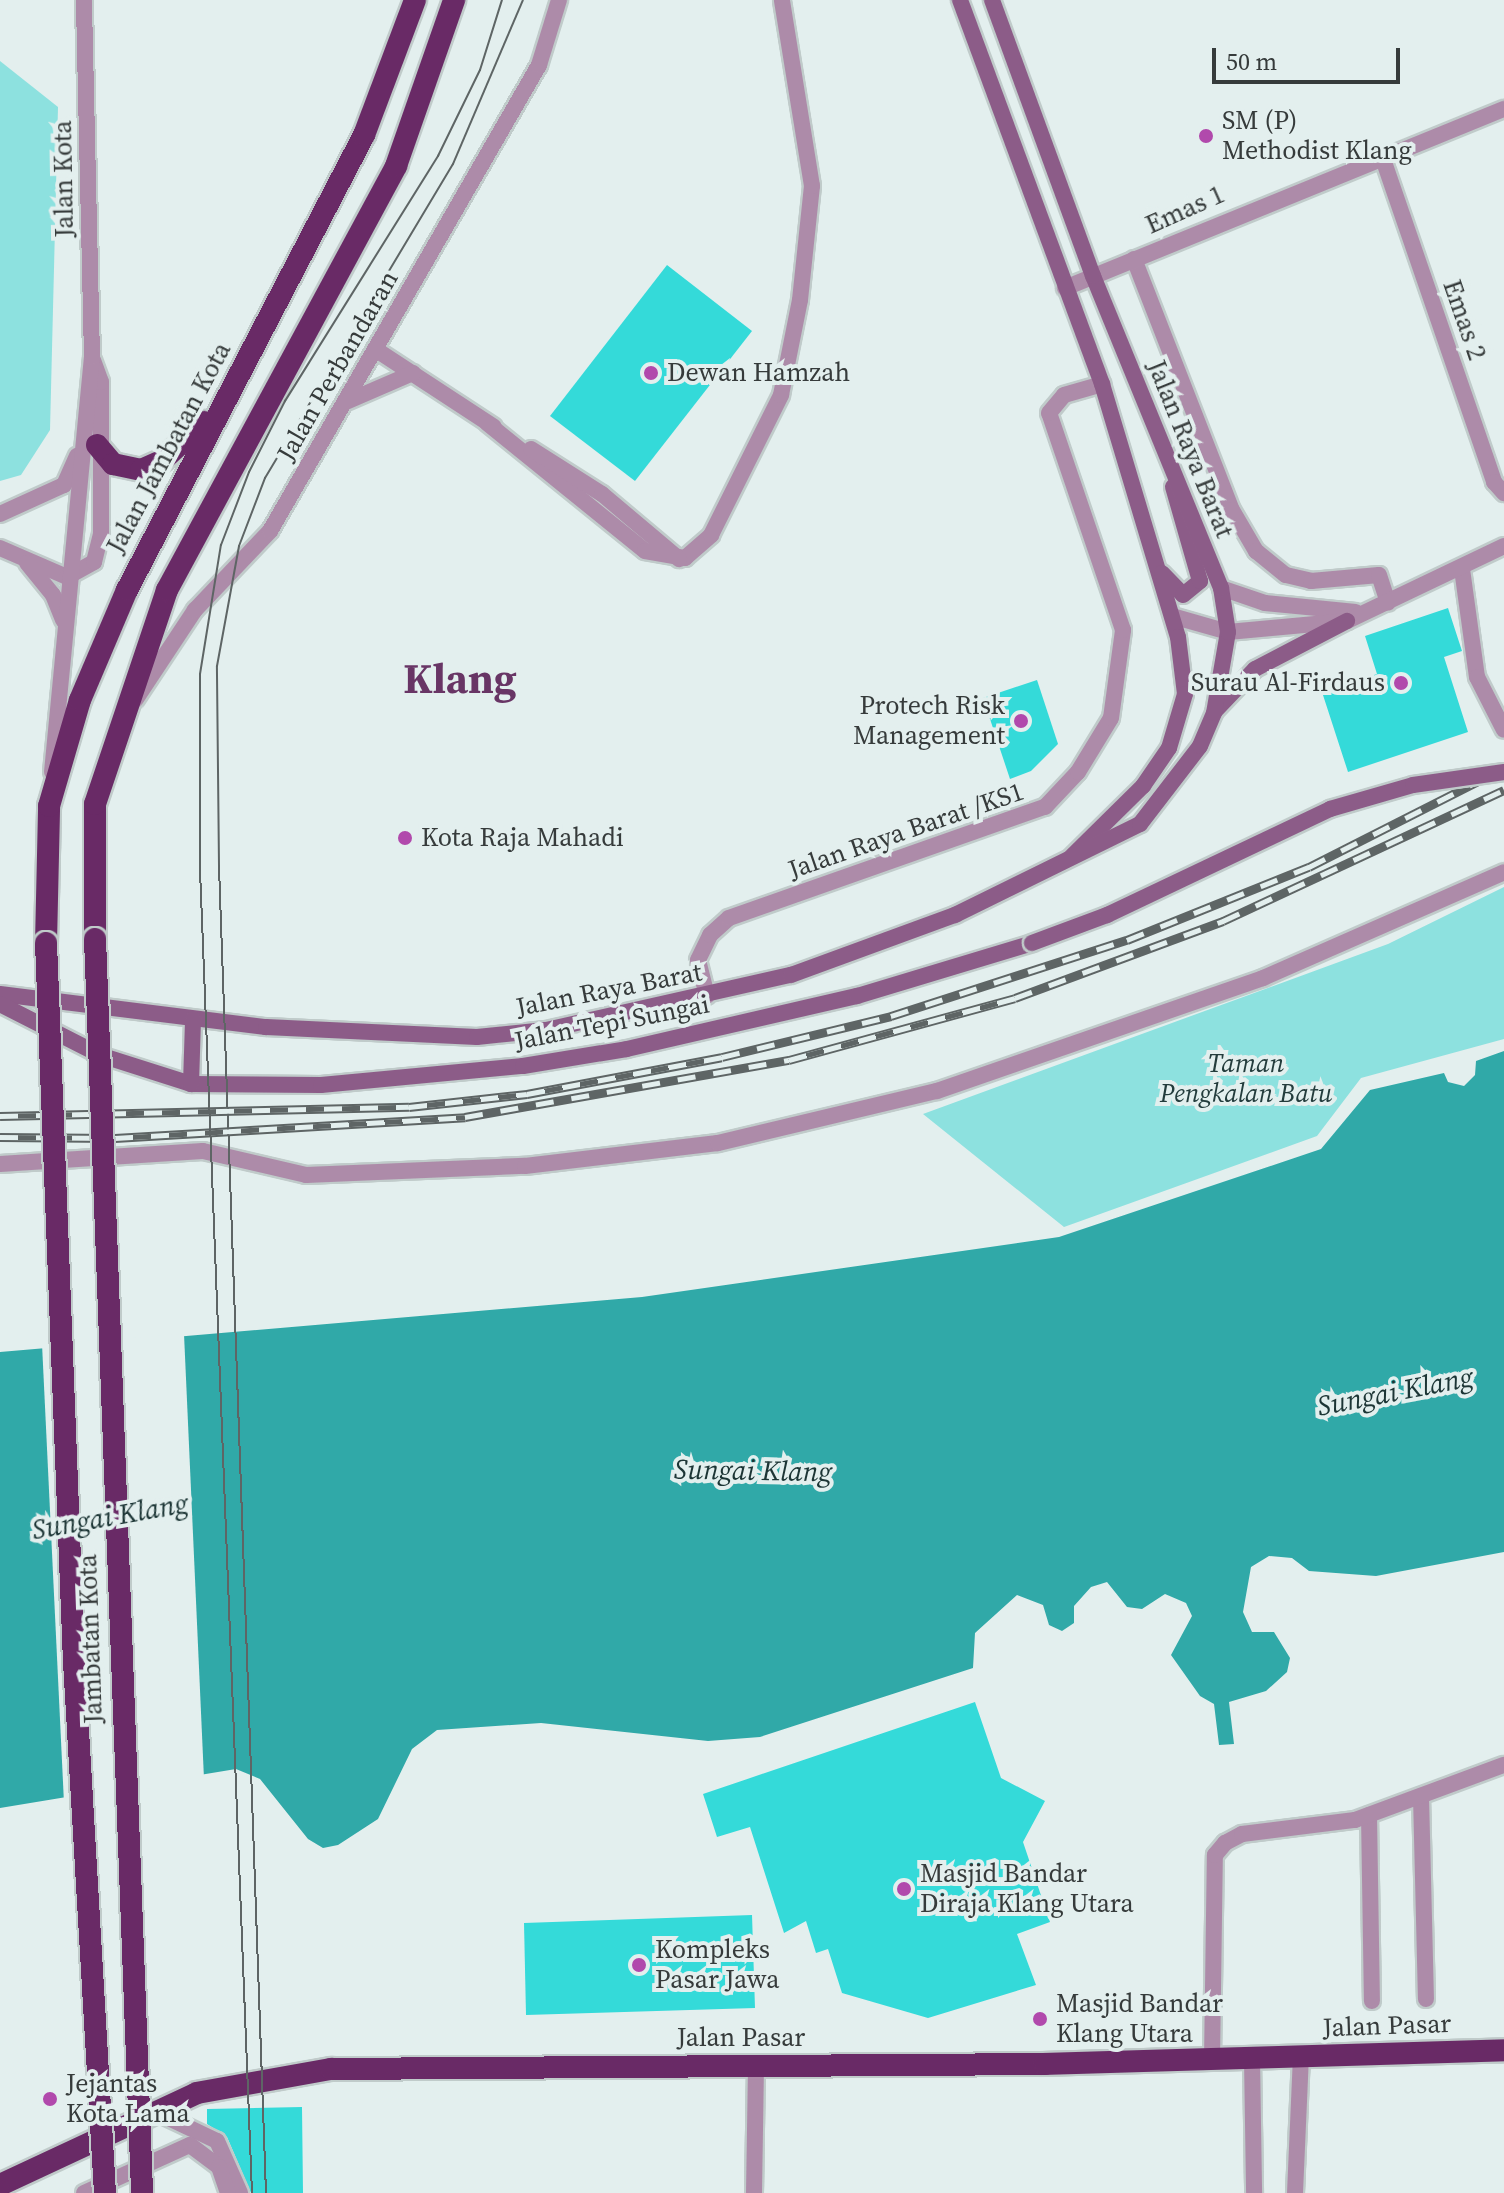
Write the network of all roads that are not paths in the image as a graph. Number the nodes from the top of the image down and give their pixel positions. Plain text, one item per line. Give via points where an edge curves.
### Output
1 (84, 0) edge
2 (415, 0) edge
3 (454, 0) edge
4 (559, 0) edge
5 (782, 0) edge
6 (960, 0) edge
7 (992, 0) edge
8 (1504, 109) edge
9 (1383, 159) junction
10 (1134, 259) junction
11 (1093, 276) junction
12 (289, 280) junction
13 (1065, 288) junction
14 (375, 349) junction
15 (413, 373) junction
16 (1102, 384) junction
17 (346, 402) junction
18 (90, 440) junction
19 (1164, 447) junction
20 (1504, 493) edge
21 (0, 514) edge
22 (1504, 546) edge
23 (0, 548) edge
24 (1149, 555) junction
25 (22, 559) junction
26 (1462, 569) junction
27 (67, 577) junction
28 (1221, 588) junction
29 (1388, 603) junction
30 (1367, 612) junction
31 (1172, 616) junction
32 (1347, 621) junction
33 (65, 625) junction
34 (1228, 632) junction
35 (1214, 713) junction
36 (116, 730) junction
37 (1504, 730) edge
38 (1504, 772) edge
39 (49, 806) junction
40 (1062, 865) junction
41 (1504, 872) edge
42 (46, 943) joint
43 (0, 994) edge
44 (707, 996) junction
45 (0, 1004) edge
46 (193, 1019) junction
47 (191, 1084) junction
48 (0, 1164) edge
49 (1504, 1765) edge
50 (1421, 1796) junction
51 (1369, 1815) junction
52 (1426, 1999) dead end
53 (1372, 2001) dead end
54 (1504, 2050) edge
55 (1301, 2058) junction
56 (1252, 2059) junction
57 (1212, 2060) junction
58 (756, 2066) junction
59 (158, 2113) junction
60 (0, 2185) edge
61 (84, 2193) edge
62 (105, 2193) edge
63 (142, 2193) edge
64 (228, 2193) edge
65 (240, 2193) edge
66 (754, 2193) edge
67 (1254, 2193) edge
68 (1295, 2193) edge

1 - 18 street, Jalan Kota via 92,357 101,382
2 - 12 highway, Jalan Jambatan Kota via 364,135
3 - 36 highway via 396,166 167,590
4 - 14 street, Jalan Perbandaran via 539,65
5 - 15 street via 812,186 800,300 781,395 711,535 679,559 645,551 487,423
6 - 13 main road, Jalan Raya Barat
7 - 11 main road, Jalan Raya Barat
8 - 9 street, Emas 1
9 - 10 street, Emas 1 via 1262,202
9 - 20 street, Emas 2 via 1490,471
10 - 11 street, Emas 1
10 - 29 street via 1232,510 1256,551 1286,575 1311,581 1379,575
11 - 13 street, Emas 1
11 - 19 main road, Jalan Raya Barat
12 - 18 highway via 196,435 141,470 113,464
12 - 39 highway, Jalan Jambatan Kota via 127,590 80,700
13 - 16 main road, Jalan Raya Barat
14 - 15 street
14 - 17 street, Jalan Perbandaran
15 - 17 street
16 - 24 main road, Jalan Raya Barat
16 - 44 street, Jalan Raya Barat /KS1 via 1064,395 1049,413 1086,515 1124,647 1111,718 1078,772 1045,807 729,918 710,935 698,960
17 - 36 street, Jalan Perbandaran via 262,542 195,610
18 - 21 street via 64,485
18 - 27 street, Jalan Kota
18 - 27 street, Jalan Kota via 101,549 82,574
19 - 24 main road via 1200,581 1183,595
19 - 28 main road, Jalan Raya Barat
22 - 26 street
23 - 25 street
24 - 31 main road, Jalan Raya Barat
25 - 27 street
25 - 33 street via 53,595
26 - 29 street
26 - 37 street via 1477,677
27 - 33 street, Jalan Kota
28 - 30 street via 1281,605
28 - 34 main road, Jalan Raya Barat
29 - 30 street
30 - 32 street
31 - 34 street
31 - 40 main road, Jalan Raya Barat via 1185,694 1169,748 1143,786
32 - 34 street
32 - 35 main road via 1255,669
33 - 39 street, Jalan Kota
34 - 35 main road, Jalan Raya Barat
35 - 40 main road, Jalan Raya Barat via 1200,746 1140,824
36 - 63 highway, Jambatan Kota, bridge via 95,804 95,939
38 - 47 main road, Jalan Tepi Sungai, bridge via 1413,785 1330,809 1107,915 857,996 627,1049 523,1066 321,1085
39 - 42 highway, Jalan Jambatan Kota
40 - 44 main road, Jalan Raya Barat via 955,915 791,975
41 - 48 street via 1276,973 952,1086 718,1143 525,1166 306,1175 203,1151
42 - 62 highway, Jambatan Kota, bridge via 74,1662
43 - 46 main road, Jalan Raya Barat
44 - 46 main road, Jalan Raya Barat via 599,1022 477,1037
45 - 47 main road, Jalan Tepi Sungai via 100,1055
46 - 47 main road
49 - 50 street
50 - 51 street
50 - 52 street
51 - 53 street
51 - 57 street via 1242,1834 1215,1855
54 - 55 highway, Jalan Pasar
55 - 56 highway, Jalan Pasar
55 - 68 street
56 - 57 highway, Jalan Pasar
56 - 67 street
57 - 58 highway, Jalan Pasar
58 - 59 highway, Jalan Pasar via 331,2069 197,2093
58 - 66 street
59 - 60 highway, Jalan Pasar
59 - 65 street via 217,2141
61 - 64 street via 190,2145 219,2167

